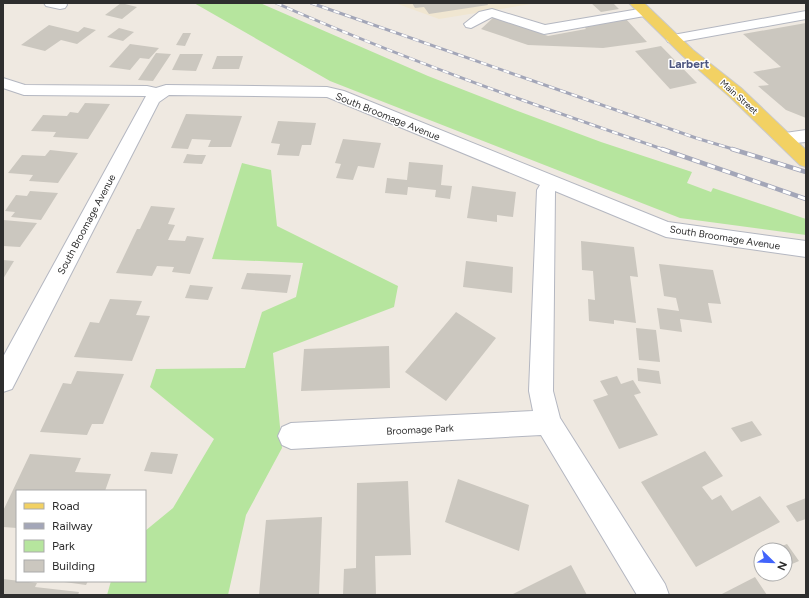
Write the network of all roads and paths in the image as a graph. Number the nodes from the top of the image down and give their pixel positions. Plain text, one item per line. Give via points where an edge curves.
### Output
1 (640, 7) edge
2 (806, 15) edge
3 (471, 24) dead end
4 (673, 39) junction
5 (3, 83) edge
6 (158, 94) junction
7 (806, 136) edge
8 (788, 143) junction
9 (806, 161) edge
10 (552, 182) junction
11 (806, 249) edge
12 (3, 381) edge
13 (548, 422) junction
14 (291, 436) dead end
15 (654, 595) edge

1 - 3 street via 544,30 492,13
1 - 4 main road, Main Street
2 - 4 street
4 - 8 main road, Main Street
5 - 6 street via 24,90 148,90
6 - 10 street, South Broomage Avenue via 166,90 327,92
6 - 12 street, South Broomage Avenue via 152,99
7 - 8 street
8 - 9 main road, Main Street
10 - 11 street, South Broomage Avenue via 666,229
10 - 13 street via 546,190 540,391
13 - 14 street, Broomage Park
13 - 15 street

